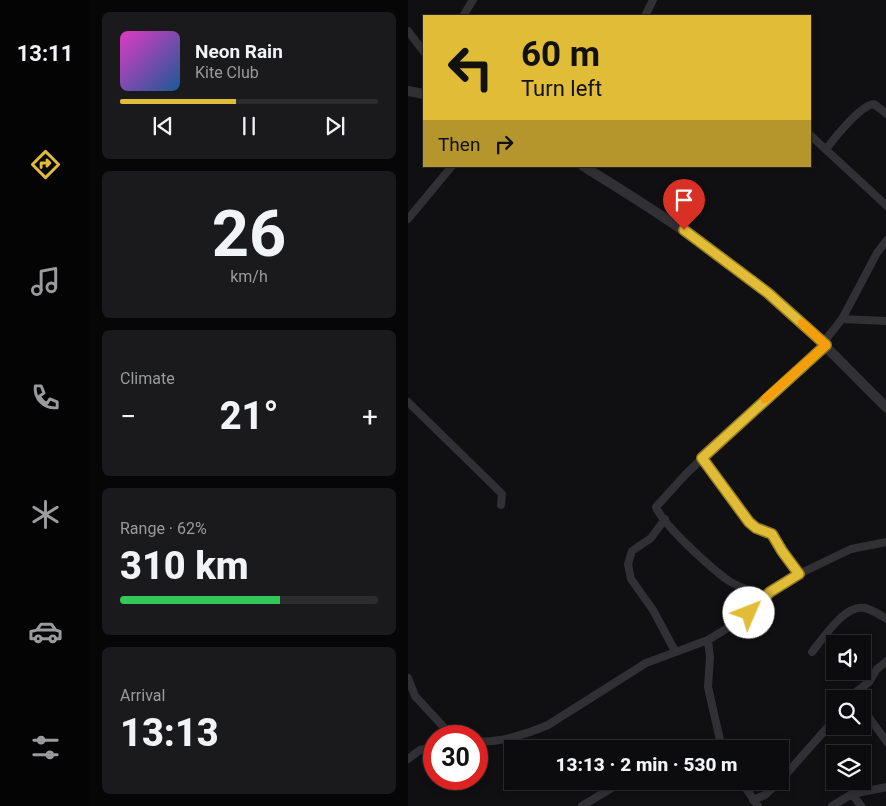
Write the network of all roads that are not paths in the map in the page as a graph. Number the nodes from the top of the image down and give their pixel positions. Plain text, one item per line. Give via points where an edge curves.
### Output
1 (473, 0) edge
2 (653, 0) edge
3 (464, 15) edge
4 (646, 15) edge
5 (408, 31) edge
6 (423, 51) edge
7 (408, 91) edge
8 (423, 94) edge
9 (886, 114) edge
10 (811, 136) edge
11 (827, 148) junction
12 (451, 167) edge
13 (584, 167) edge
14 (886, 206) edge
15 (408, 219) edge
16 (886, 240) edge
17 (842, 319) junction
18 (886, 321) edge
19 (824, 344) junction
20 (408, 402) edge
21 (886, 408) edge
22 (702, 458) junction
23 (501, 505) dead end
24 (665, 520) junction
25 (886, 542) edge
26 (799, 574) junction
27 (763, 598) junction
28 (886, 619) edge
29 (708, 640) junction
30 (675, 651) junction
31 (812, 652) dead end
32 (886, 661) edge
33 (408, 678) edge
34 (859, 690) edge
35 (871, 721) edge
36 (442, 725) edge
37 (826, 729) edge
38 (720, 740) edge
39 (488, 742) edge
40 (886, 742) edge
41 (423, 749) edge
42 (408, 758) edge
43 (789, 771) edge
44 (886, 787) edge
45 (609, 790) edge
46 (747, 790) edge
47 (770, 790) edge
48 (852, 794) junction
49 (755, 803) edge
50 (582, 806) edge
51 (832, 806) edge
52 (861, 806) edge

1 - 3 street
2 - 4 street
5 - 6 street
7 - 8 street
9 - 11 street via 874,104 869,105
10 - 11 street
11 - 14 street
12 - 15 street
13 - 19 street via 699,240 768,293
16 - 17 street
17 - 18 street
17 - 19 street
19 - 21 street
19 - 22 street
20 - 23 street via 502,494
22 - 24 street via 657,505 656,510
22 - 26 street via 749,522 772,534
24 - 27 street via 688,546 727,580
24 - 30 street via 651,538 632,551 628,564 631,579 653,610
25 - 26 street via 851,549
26 - 27 street
27 - 29 street via 739,621
28 - 31 street via 866,608 852,610
29 - 30 street
29 - 38 street via 708,687
30 - 39 street via 646,662 548,725
32 - 34 street
33 - 36 street via 415,696
35 - 40 street
37 - 43 street
41 - 42 street
44 - 48 street
45 - 50 street
46 - 49 street
47 - 49 street
48 - 51 street
48 - 52 street

